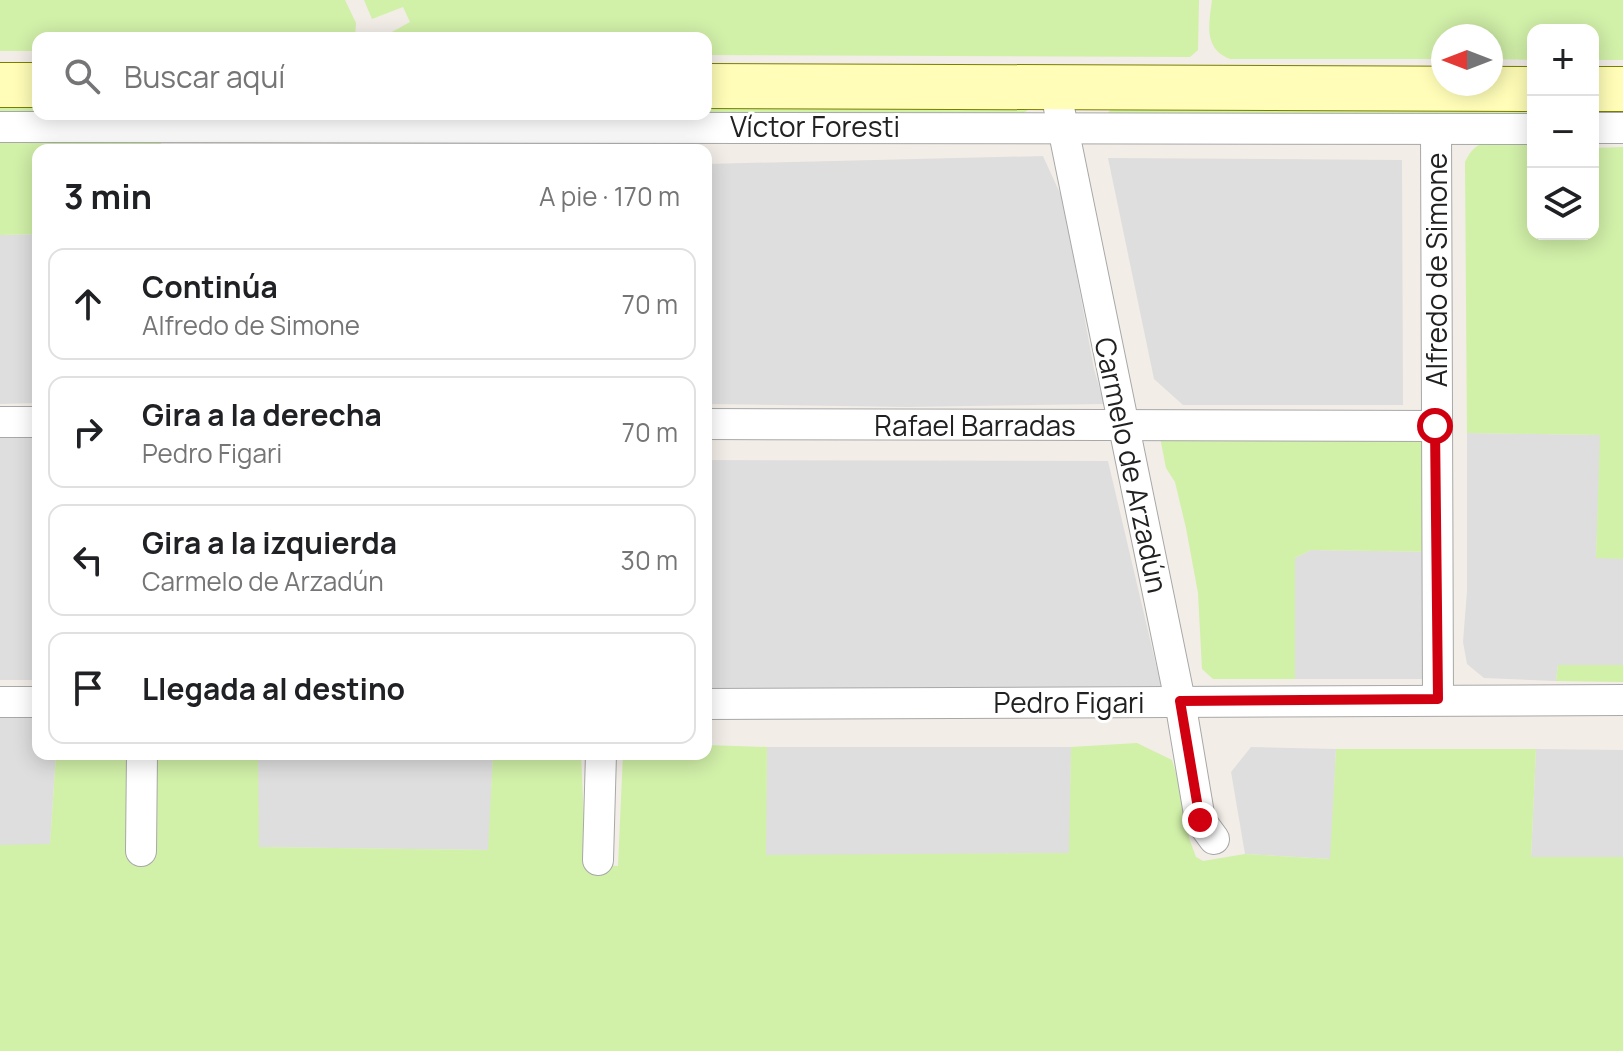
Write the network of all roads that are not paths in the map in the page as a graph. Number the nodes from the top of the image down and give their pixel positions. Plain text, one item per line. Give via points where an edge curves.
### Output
1 (0, 85) edge
2 (32, 85) edge
3 (712, 86) edge
4 (1527, 89) edge
5 (1599, 89) edge
6 (1623, 89) edge
7 (1058, 107) junction
8 (0, 127) edge
9 (1599, 128) edge
10 (1623, 128) edge
11 (1436, 129) junction
12 (1527, 129) edge
13 (605, 138) edge
14 (151, 139) edge
15 (0, 422) edge
16 (32, 422) edge
17 (712, 424) edge
18 (1124, 425) junction
19 (1435, 426) junction
20 (1438, 699) junction
21 (1623, 700) edge
22 (1180, 701) junction
23 (0, 702) edge
24 (32, 702) edge
25 (712, 704) edge
26 (142, 760) edge
27 (601, 760) edge
28 (1214, 839) dead end
29 (141, 851) dead end
30 (598, 860) dead end

1 - 2 street
3 - 7 street, Víctor Foresti
4 - 7 street, Víctor Foresti
5 - 6 street
7 - 11 street, Víctor Foresti
7 - 13 street, Víctor Foresti
7 - 18 street, Carmelo de Arzadún
8 - 14 street, Víctor Foresti
9 - 10 street
11 - 12 street, Víctor Foresti
11 - 19 street, Alfredo de Simone
13 - 14 street, Víctor Foresti
15 - 16 street
17 - 18 street, Rafael Barradas
18 - 19 street, Rafael Barradas
18 - 22 street, Carmelo de Arzadún
19 - 20 street, Alfredo de Simone
20 - 21 street, Pedro Figari
20 - 22 street, Pedro Figari
22 - 25 street, Pedro Figari
22 - 28 street, Carmelo de Arzadún via 1200,820
23 - 24 street
26 - 29 street
27 - 30 street

